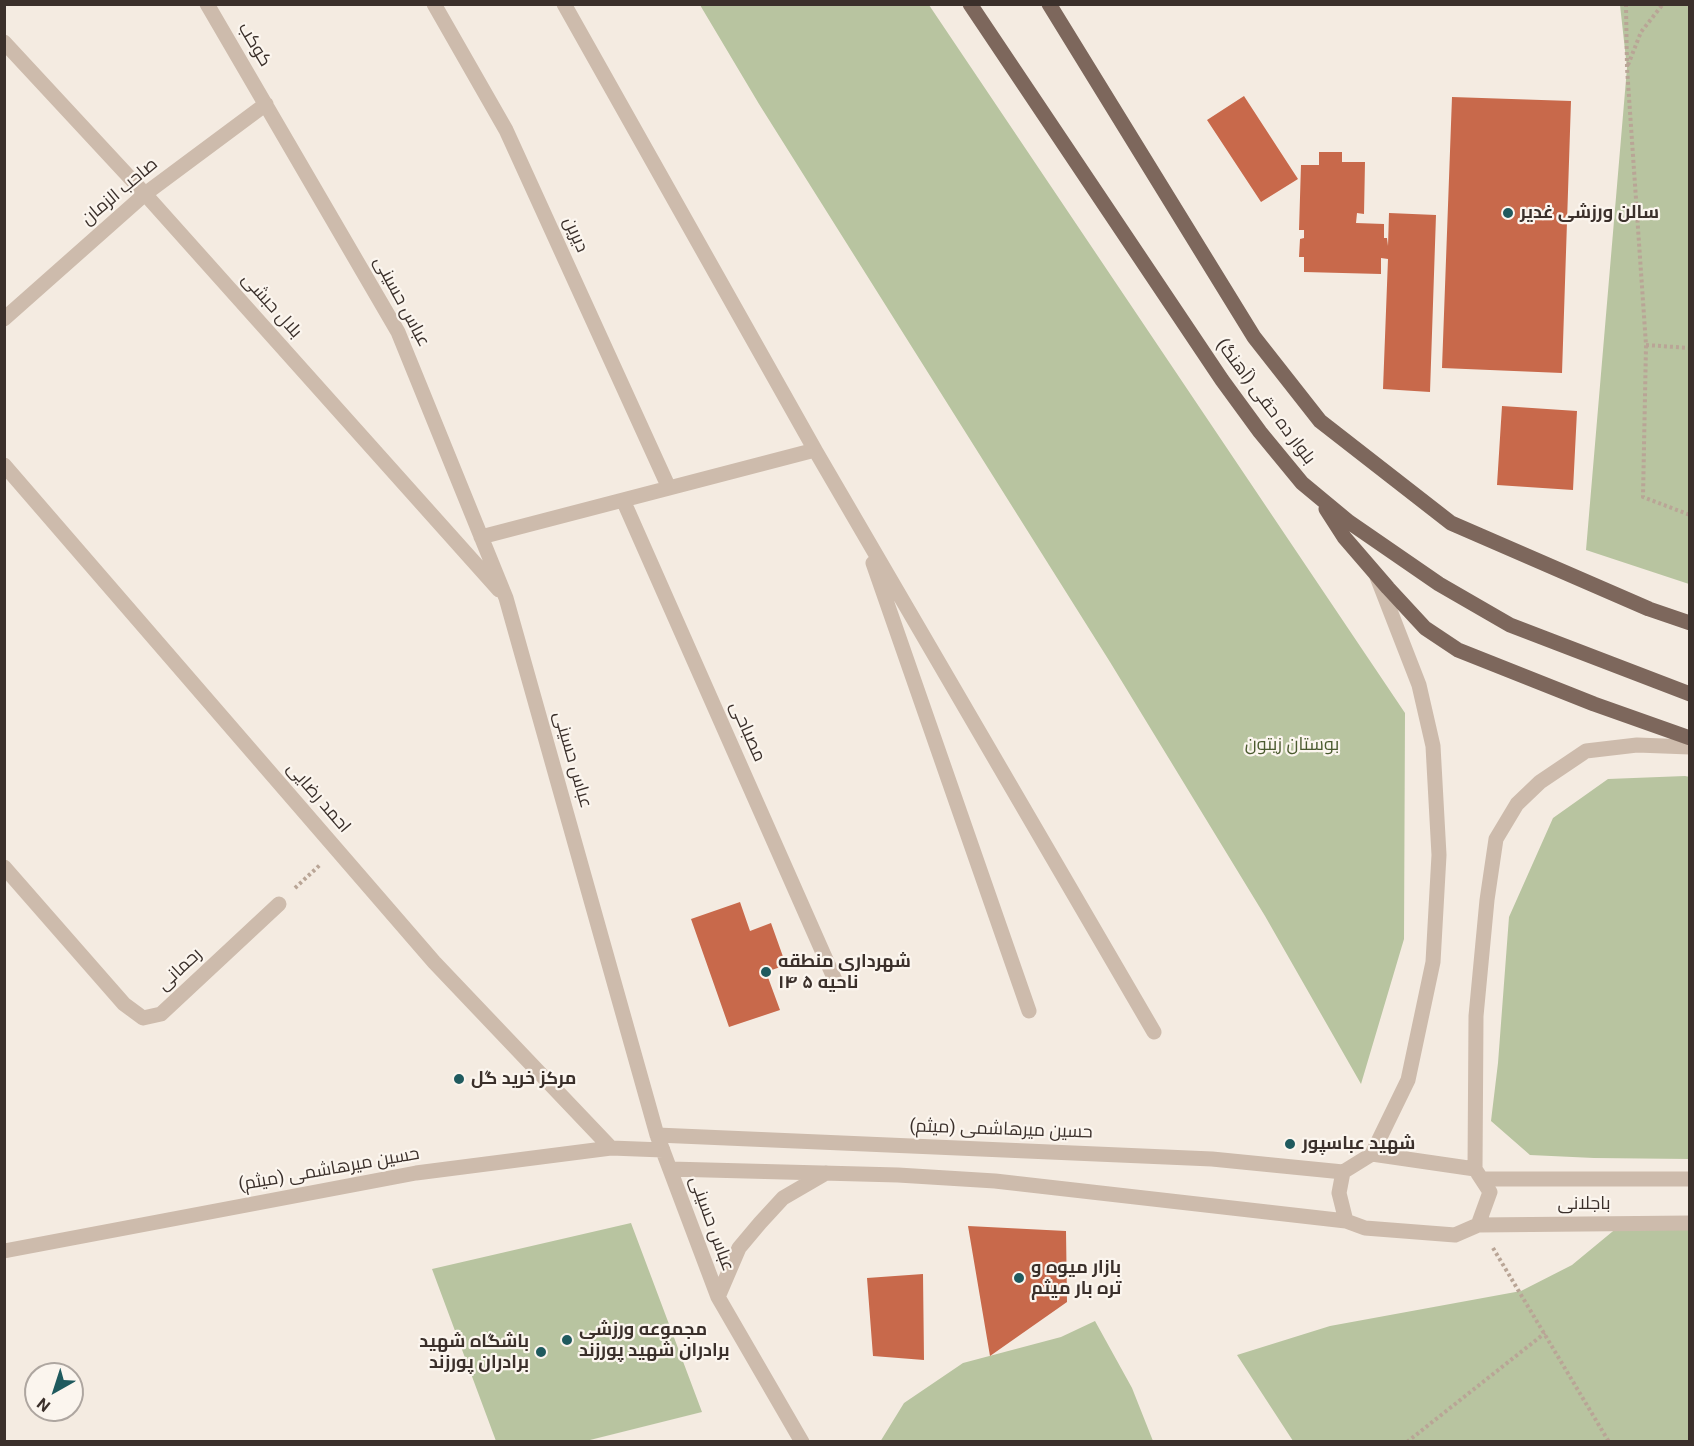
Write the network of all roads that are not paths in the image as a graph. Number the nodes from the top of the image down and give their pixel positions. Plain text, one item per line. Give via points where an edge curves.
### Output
1 (207, 4) edge
2 (434, 4) edge
3 (564, 4) edge
4 (970, 4) edge
5 (1049, 4) edge
6 (4, 42) edge
7 (266, 104) junction
8 (145, 194) junction
9 (4, 319) edge
10 (815, 450) junction
11 (4, 465) edge
12 (669, 488) junction
13 (1317, 496) junction
14 (623, 500) junction
15 (861, 530) junction
16 (481, 537) junction
17 (1376, 574) junction
18 (506, 598) junction
19 (1689, 623) edge
20 (1689, 694) edge
21 (1689, 738) edge
22 (1689, 747) edge
23 (4, 867) edge
24 (279, 904) road end
25 (835, 980) dead end
26 (1029, 1011) dead end
27 (1154, 1032) dead end
28 (657, 1134) junction
29 (611, 1148) junction
30 (663, 1150) junction
31 (1372, 1154) junction
32 (670, 1168) junction
33 (1343, 1172) junction
34 (826, 1173) junction
35 (1478, 1174) junction
36 (1689, 1179) edge
37 (1346, 1221) junction
38 (1689, 1223) edge
39 (1478, 1225) junction
40 (4, 1251) edge
41 (718, 1297) junction
42 (802, 1442) edge

1 - 7 street, کوکب
2 - 12 street, دیرین via 506,130
3 - 10 street
4 - 13 main road, بلوار ده حقی (آهنگ) via 1222,380 1260,432
5 - 19 main road, بلوار ده حقی (آهنگ) via 1254,338 1320,421 1451,523
6 - 8 street, بلال حبشی
7 - 8 street, صاحب الزمان
7 - 16 street, عباس حسینی via 398,332
8 - 9 street, صاحب الزمان
8 - 18 street, بلال حبشی
10 - 12 street
10 - 15 street
11 - 29 street, احمد رضایی via 434,962
12 - 14 street
13 - 17 main road via 1344,537
13 - 20 main road, بلوار ده حقی (آهنگ) via 1439,584 1510,625
14 - 16 street
14 - 25 street, مصباحی
15 - 26 street
15 - 27 street
16 - 18 street, عباس حسینی
17 - 21 main road via 1425,628 1458,650
17 - 31 street via 1419,685 1433,746 1439,855 1433,962 1408,1080
18 - 28 street, عباس حسینی
22 - 35 street via 1637,745 1586,751 1540,782 1517,804 1497,839 1476,1016
23 - 24 street, رحمانی via 124,1004 143,1018 161,1014
28 - 30 street, عباس حسینی
28 - 33 street, حسین میرهاشمی (میثم) via 1212,1159
29 - 30 street, حسین میرهاشمی (میثم)
29 - 40 street, حسین میرهاشمی (میثم) via 416,1173
30 - 32 street, عباس حسینی
31 - 33 street
31 - 35 street, باجلانی
32 - 34 street
32 - 41 street, عباس حسینی
33 - 37 street via 1339,1193
34 - 37 street via 995,1181
34 - 41 street via 783,1198 760,1223 739,1248
35 - 36 street, باجلانی
35 - 39 street via 1490,1192
37 - 39 street, باجلانی via 1365,1228 1455,1235
38 - 39 street, باجلانی
41 - 42 street, عباس حسینی

